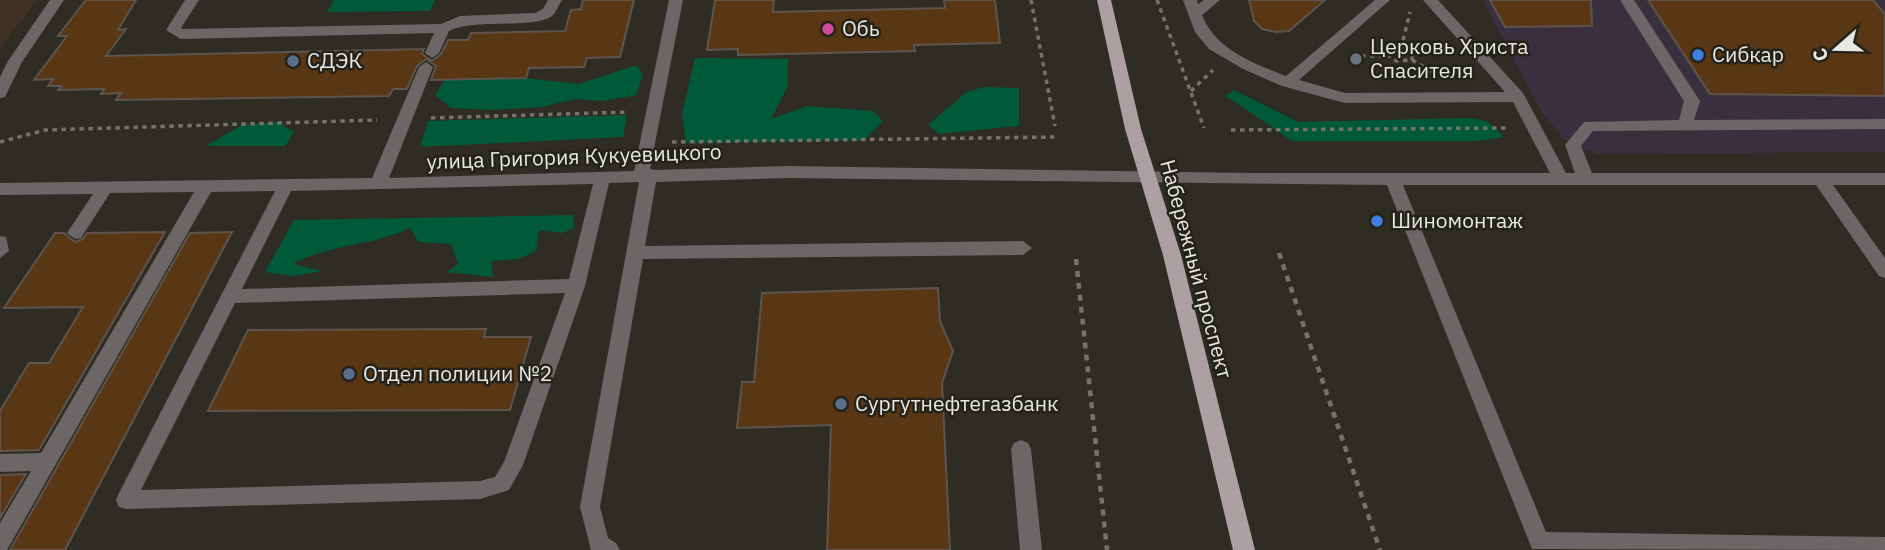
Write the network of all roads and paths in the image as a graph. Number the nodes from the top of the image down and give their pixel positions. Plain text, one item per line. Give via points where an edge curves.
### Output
1 (57, 0) edge
2 (192, 0) edge
3 (555, 0) edge
4 (676, 0) edge
5 (1031, 0) edge
6 (1104, 0) edge
7 (1157, 0) edge
8 (1213, 0) edge
9 (1383, 0) edge
10 (1413, 0) edge
11 (1430, 0) edge
12 (1627, 0) edge
13 (1193, 7) edge
14 (443, 28) junction
15 (1401, 49) junction
16 (1287, 83) junction
17 (0, 93) edge
18 (1518, 97) junction
19 (654, 112) junction
20 (404, 119) junction
21 (1885, 124) edge
22 (1685, 125) junction
23 (1055, 126) dead end
24 (1204, 128) dead end
25 (1535, 128) junction
26 (1231, 130) dead end
27 (1056, 137) dead end
28 (0, 142) edge
29 (649, 142) junction
30 (645, 174) junction
31 (603, 176) junction
32 (1149, 177) junction
33 (1586, 177) junction
34 (1819, 177) junction
35 (1392, 178) junction
36 (1561, 178) junction
37 (1885, 179) edge
38 (378, 184) junction
39 (286, 185) junction
40 (206, 186) junction
41 (0, 188) edge
42 (106, 188) junction
43 (75, 233) dead end
44 (0, 242) edge
45 (1023, 248) dead end
46 (0, 251) edge
47 (635, 253) junction
48 (1279, 253) dead end
49 (1076, 259) dead end
50 (1885, 271) edge
51 (576, 286) junction
52 (229, 296) junction
53 (1021, 449) dead end
54 (46, 462) junction
55 (0, 463) edge
56 (0, 543) edge
57 (1885, 547) edge
58 (609, 550) edge
59 (1031, 550) edge
60 (1107, 550) edge
61 (1244, 550) edge
62 (1380, 550) edge

1 - 17 street via 15,61
2 - 14 street via 175,23 173,30 181,34
3 - 14 street via 548,12 538,17 460,20
4 - 19 street
5 - 23 path
6 - 32 main road, Набережный проспект via 1133,129
7 - 24 path
8 - 13 street
9 - 16 street
10 - 15 path
11 - 18 street
12 - 22 street via 1692,101
13 - 16 street via 1206,38 1217,47
14 - 20 street
15 - 15 path via 1390,50 1390,56 1396,61 1412,60 1412,55
16 - 18 street via 1345,98
18 - 25 street
19 - 20 path
19 - 29 street
20 - 28 path via 45,130
20 - 38 street
21 - 22 street
22 - 33 street via 1589,126 1573,145
25 - 26 path
25 - 36 street
27 - 29 path
29 - 30 street
30 - 31 street, улица Григория Кукуевицкого
30 - 32 street, улица Григория Кукуевицкого via 881,171
30 - 47 street
31 - 38 street, улица Григория Кукуевицкого
31 - 51 street
32 - 35 street, улица Григория Кукуевицкого
32 - 61 main road, Набережный проспект
33 - 34 street, улица Григория Кукуевицкого
33 - 36 street, улица Григория Кукуевицкого
34 - 37 street, улица Григория Кукуевицкого
34 - 50 street
35 - 36 street, улица Григория Кукуевицкого
35 - 57 street via 1539,542
38 - 39 street, улица Григория Кукуевицкого
39 - 40 street, улица Григория Кукуевицкого
39 - 52 street
40 - 42 street, улица Григория Кукуевицкого
40 - 54 street
41 - 42 street, улица Григория Кукуевицкого
42 - 43 street
44 - 46 street
45 - 47 street
47 - 58 street via 590,507 599,544
48 - 62 path
49 - 60 path
51 - 52 street
51 - 52 street via 513,465 502,484 481,490 126,500
53 - 59 street
54 - 55 street
54 - 56 street

